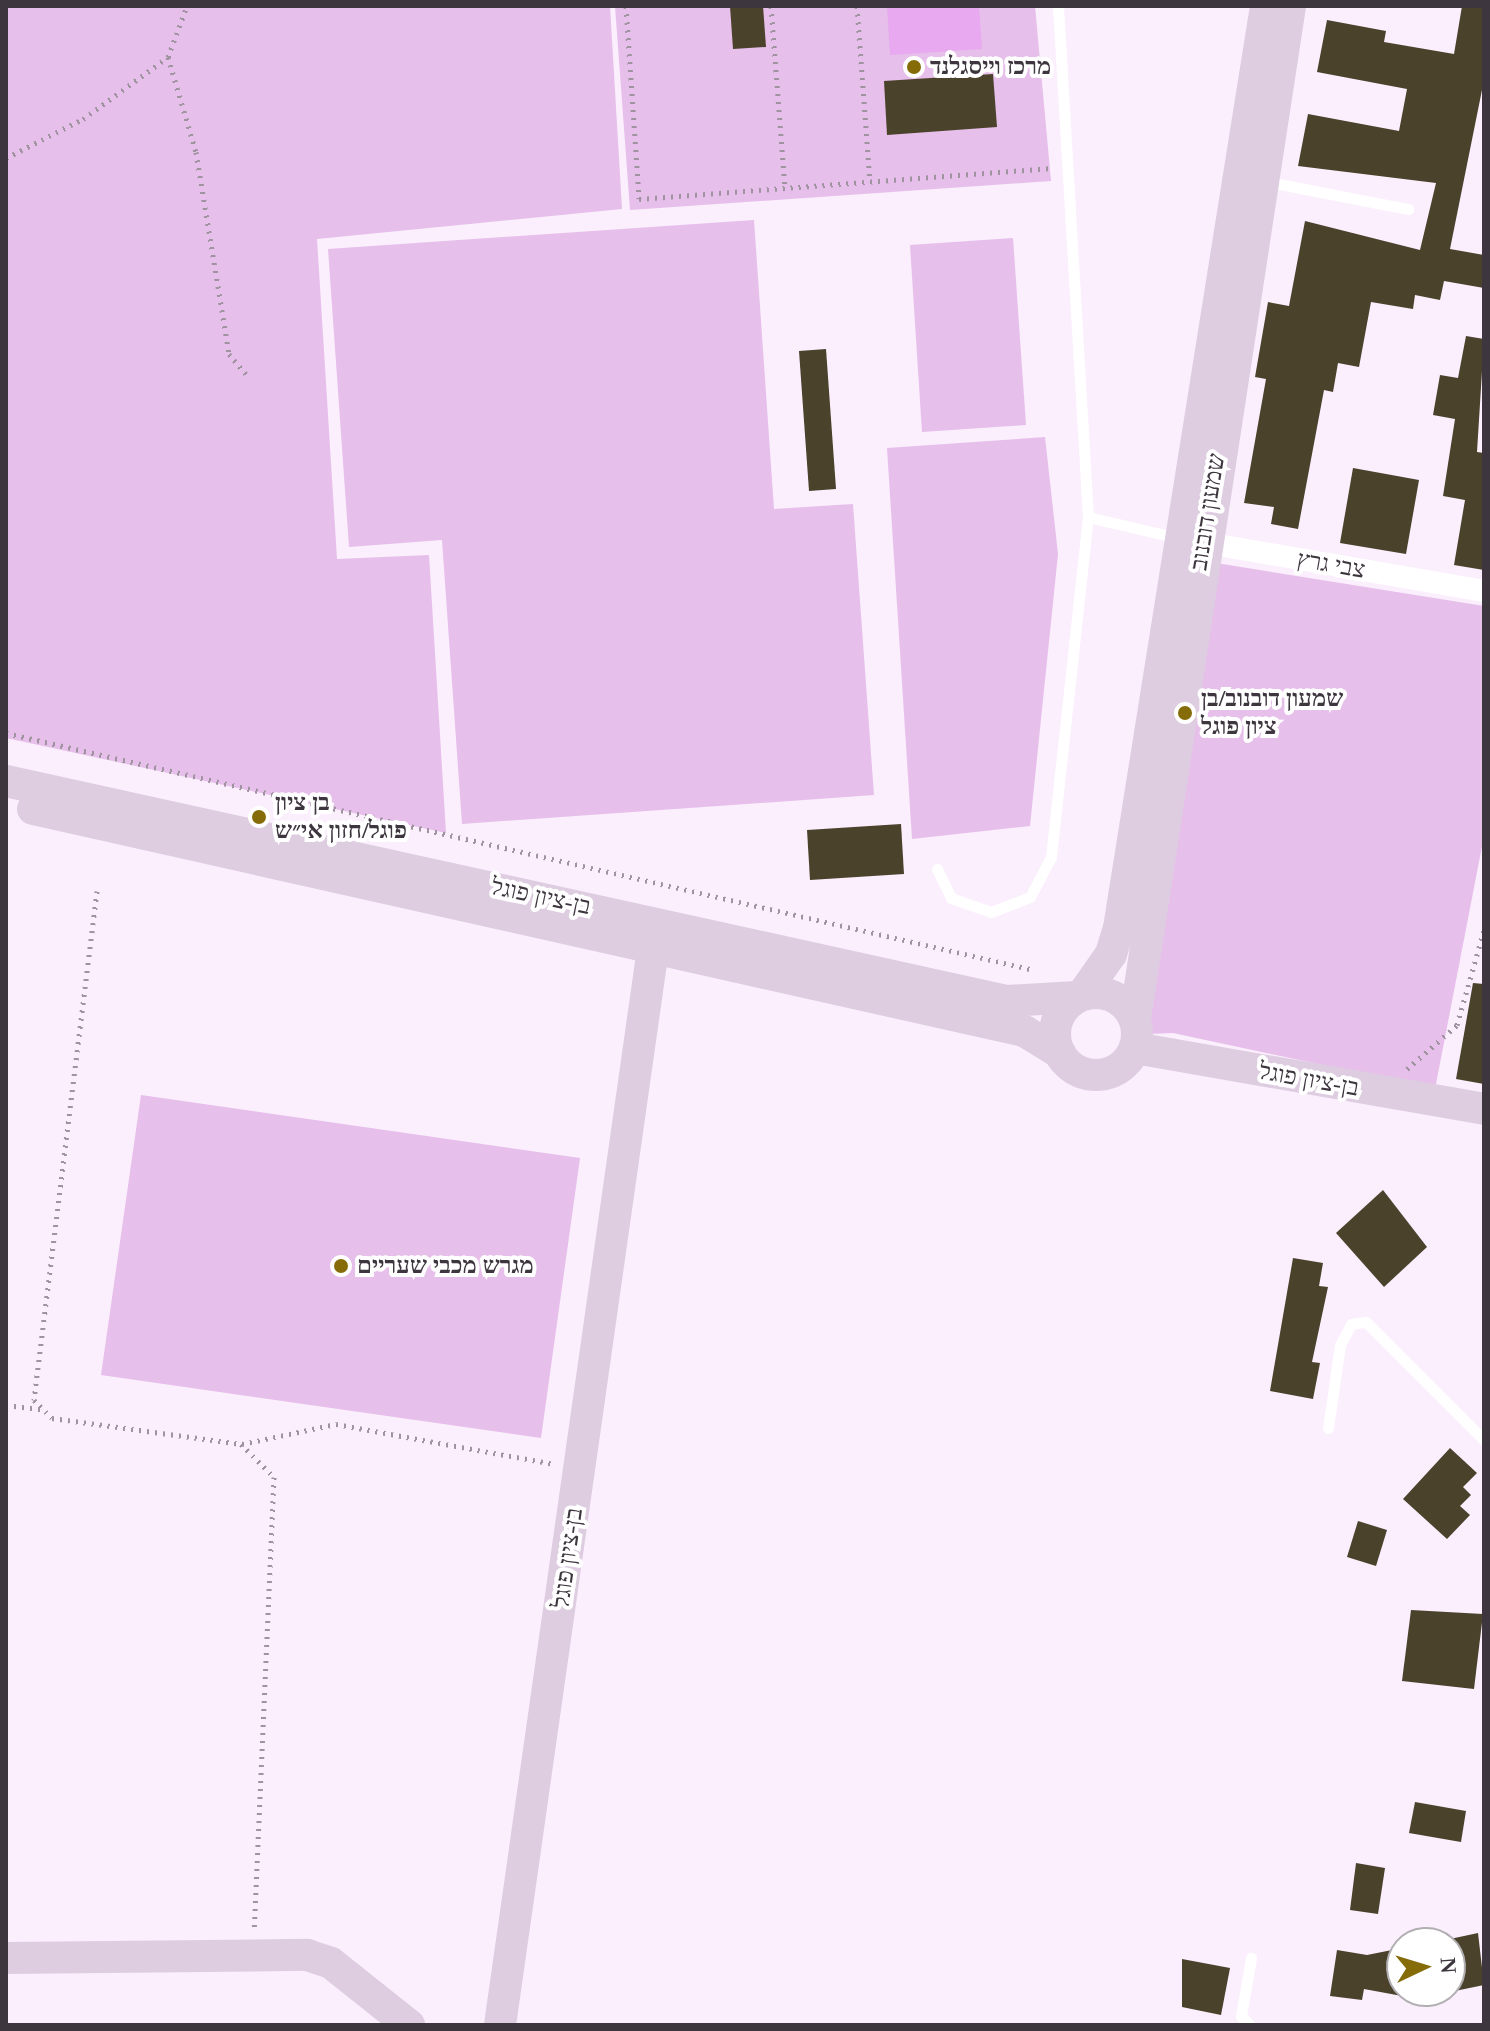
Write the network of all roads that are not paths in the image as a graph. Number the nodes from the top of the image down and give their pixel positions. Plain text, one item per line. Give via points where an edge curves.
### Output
1 (1058, 6) edge
2 (1266, 6) edge
3 (1290, 6) edge
4 (1260, 180) junction
5 (1408, 209) dead end
6 (1088, 517) junction
7 (1190, 540) junction
8 (1484, 591) edge
9 (6, 781) edge
10 (6, 803) edge
11 (937, 869) dead end
12 (653, 948) junction
13 (1080, 996) junction
14 (1135, 1034) junction
15 (1060, 1053) junction
16 (1484, 1109) edge
17 (1328, 1428) dead end
18 (1484, 1440) edge
19 (6, 1958) edge
20 (1251, 1958) dead end
21 (409, 2025) edge
22 (500, 2025) edge
23 (1250, 2025) edge

1 - 6 lane via 1072,166
2 - 7 street, שמעון דובנוב
3 - 4 street, שמעון דובנוב
4 - 5 lane
4 - 7 street, שמעון דובנוב
6 - 7 lane
6 - 11 lane via 1043,881 1013,907 968,909 940,884
7 - 8 street, צבי גרץ
7 - 13 street, שמעון דובנוב via 1119,928 1111,954
7 - 14 street, שמעון דובנוב
9 - 13 street, בן-ציון פוגל via 1007,1001
10 - 12 street, בן-ציון פוגל
12 - 15 street, בן-ציון פוגל via 1024,1031
12 - 22 street, בן-ציון פוגל
13 - 14 street via 1117,998
13 - 15 street via 1057,1021
14 - 15 street via 1118,1069 1099,1075 1073,1068
14 - 16 street, בן-ציון פוגל via 1392,1094
17 - 18 lane via 1340,1345 1351,1324 1366,1322
19 - 21 street via 253,1955 331,1963
20 - 23 lane via 1241,2016

